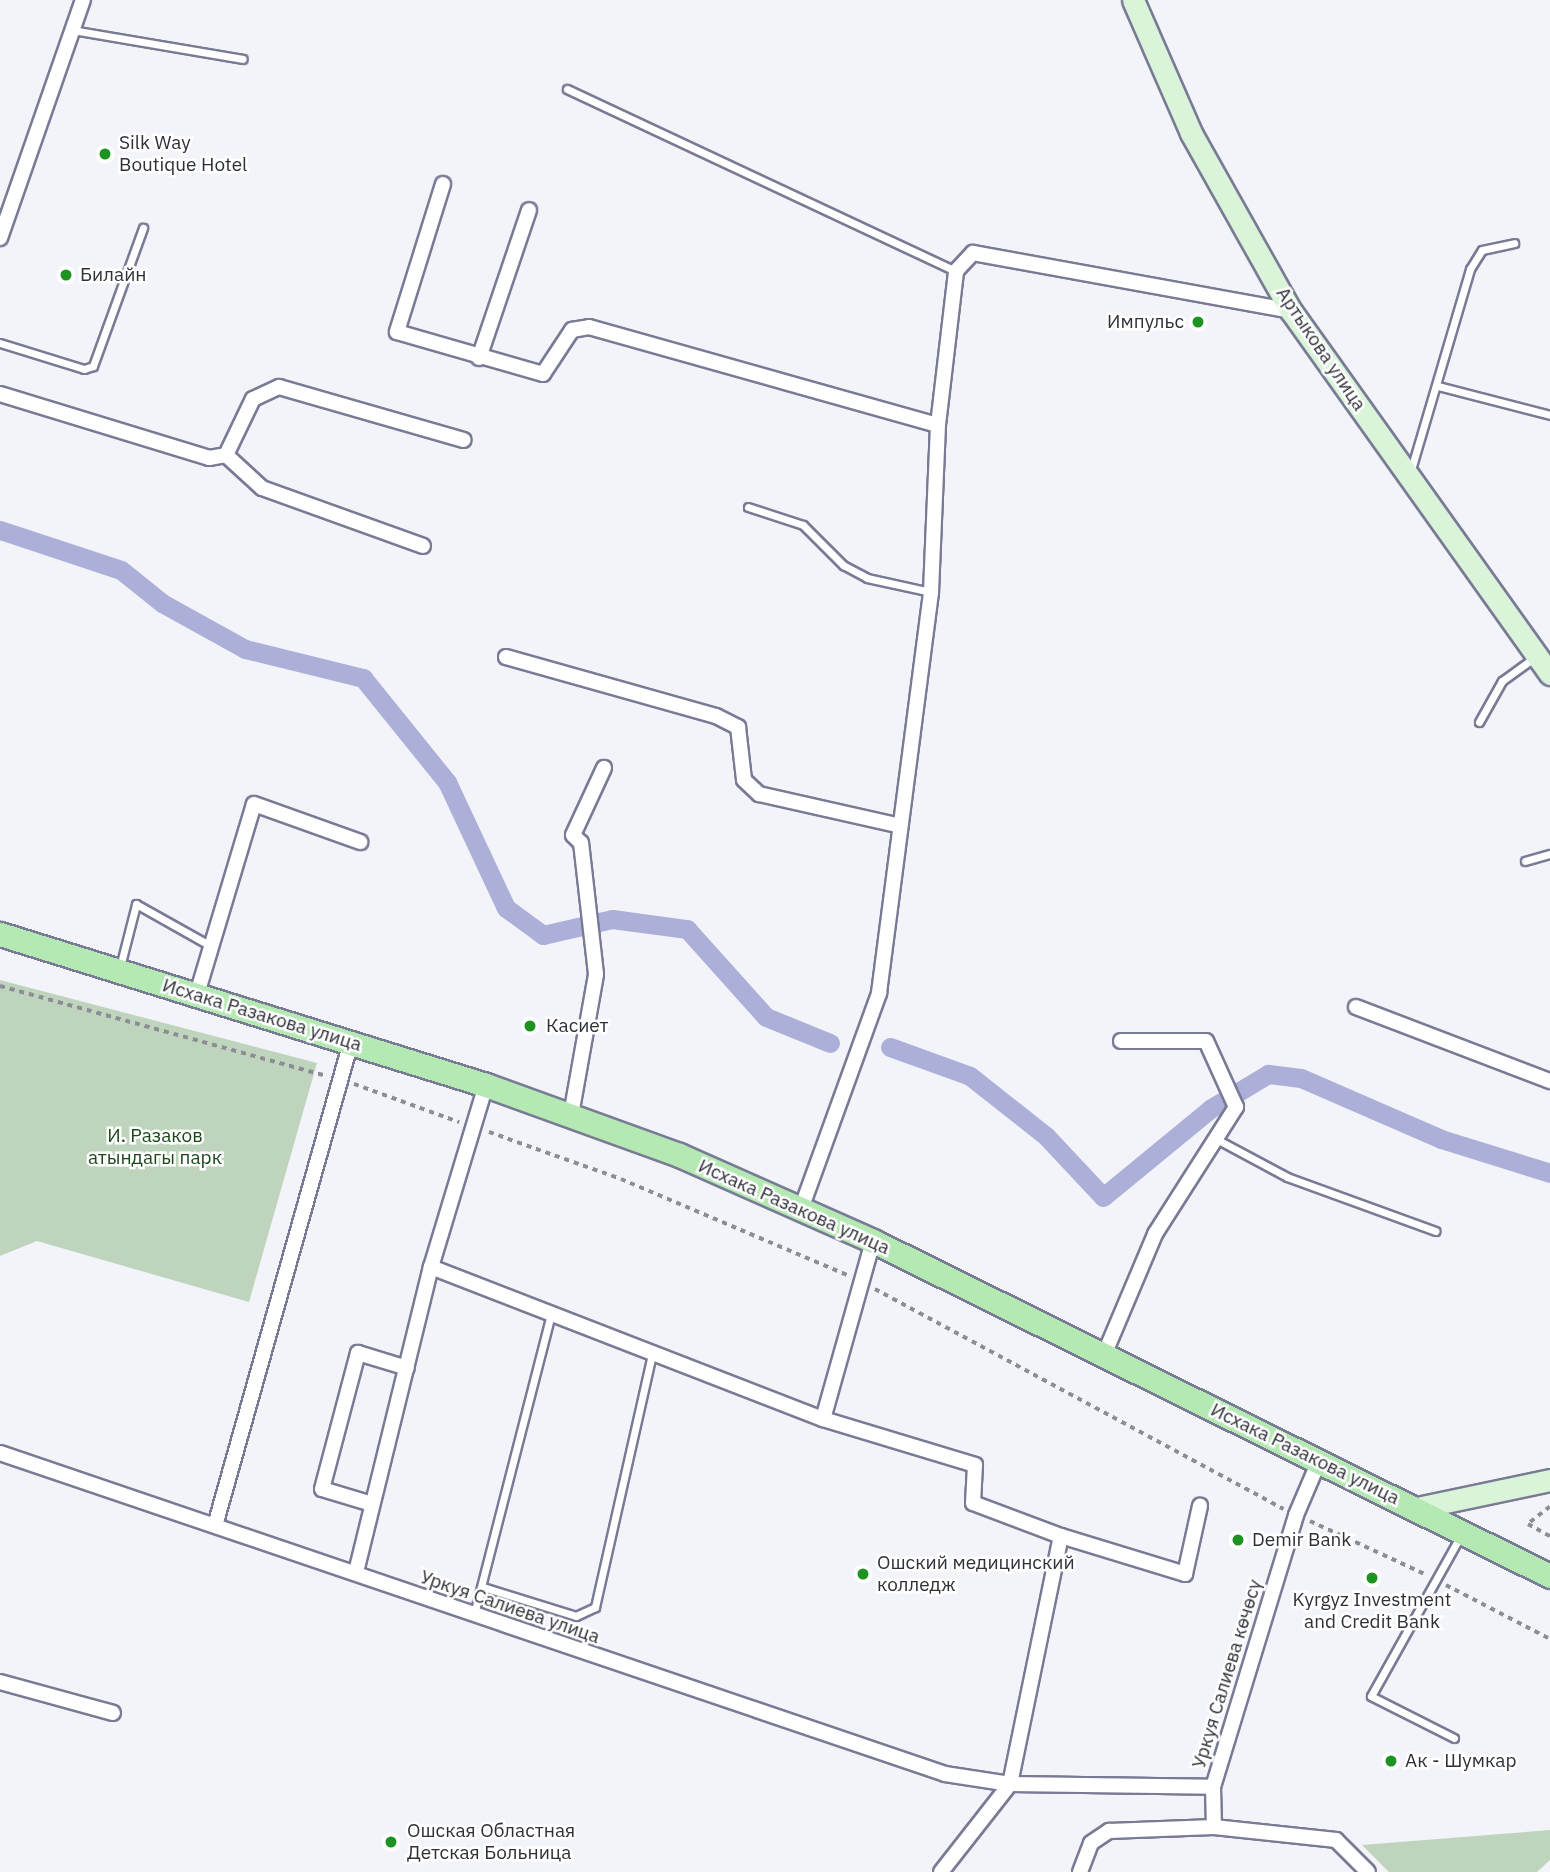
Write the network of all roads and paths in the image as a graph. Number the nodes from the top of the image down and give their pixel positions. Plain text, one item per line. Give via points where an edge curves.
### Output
1 (83, 0) edge
2 (1133, 0) edge
3 (72, 30) junction
4 (243, 59) dead end
5 (567, 89) dead end
6 (443, 184) dead end
7 (529, 210) dead end
8 (143, 228) dead end
9 (0, 234) edge
10 (1514, 243) dead end
11 (957, 271) junction
12 (1292, 311) junction
13 (0, 343) edge
14 (479, 358) junction
15 (1438, 386) junction
16 (0, 394) edge
17 (1550, 415) edge
18 (938, 425) junction
19 (464, 440) dead end
20 (226, 455) junction
21 (1408, 477) junction
22 (748, 507) dead end
23 (423, 546) dead end
24 (931, 592) junction
25 (506, 657) dead end
26 (1536, 657) junction
27 (1550, 674) edge
28 (1479, 722) dead end
29 (604, 768) dead end
30 (897, 825) junction
31 (360, 842) dead end
32 (1550, 854) edge
33 (1525, 861) dead end
34 (0, 934) edge
35 (209, 945) junction
36 (119, 971) junction
37 (0, 986) edge
38 (197, 994) junction
39 (1356, 1007) dead end
40 (1121, 1041) dead end
41 (351, 1042) junction
42 (340, 1080) junction
43 (1550, 1081) edge
44 (486, 1085) junction
45 (571, 1115) junction
46 (474, 1127) junction
47 (1220, 1141) junction
48 (801, 1209) junction
49 (1435, 1231) dead end
50 (873, 1241) junction
51 (431, 1267) junction
52 (863, 1283) junction
53 (552, 1310) junction
54 (652, 1354) junction
55 (1104, 1355) junction
56 (407, 1368) junction
57 (823, 1419) junction
58 (0, 1454) edge
59 (1319, 1461) junction
60 (1550, 1480) edge
61 (372, 1504) junction
62 (1200, 1506) dead end
63 (1550, 1507) edge
64 (1417, 1508) junction
65 (1296, 1515) junction
66 (216, 1522) junction
67 (1463, 1532) junction
68 (1061, 1536) junction
69 (1550, 1536) edge
70 (356, 1572) junction
71 (1550, 1576) edge
72 (1437, 1580) junction
73 (483, 1587) junction
74 (474, 1615) junction
75 (1550, 1639) edge
76 (0, 1682) edge
77 (113, 1713) dead end
78 (1454, 1738) dead end
79 (1010, 1784) junction
80 (1213, 1787) junction
81 (1214, 1827) junction
82 (941, 1872) edge
83 (1080, 1872) edge
84 (1368, 1872) edge

1 - 3 street
2 - 12 main road, Артыкова улица via 1191,133
3 - 4 lane
3 - 9 street
5 - 11 lane
6 - 14 street via 394,325 412,339
7 - 14 street
8 - 13 lane via 93,366 85,369
10 - 15 lane via 1482,250 1470,269
11 - 12 street via 973,253
11 - 18 street
12 - 21 main road, Артыкова улица
14 - 18 street via 543,374 572,330 589,327
15 - 17 lane
15 - 21 lane
16 - 20 street via 209,458
18 - 24 street
19 - 20 street via 279,387 253,399
20 - 23 street via 262,488
21 - 26 main road, Артыкова улица
22 - 24 lane via 803,525 843,565 867,578
24 - 30 street
25 - 30 street via 716,716 738,727 744,780 759,794
26 - 27 main road, Артыкова улица
26 - 28 lane via 1502,681
29 - 45 street via 573,835 582,844 587,932 596,974
30 - 48 street via 879,993
31 - 35 street via 254,804
32 - 33 lane
34 - 36 main road, Исхака Разакова улица
35 - 36 lane via 136,904
35 - 38 street
36 - 38 main road, Исхака Разакова улица
37 - 42 path
38 - 41 main road, Исхака Разакова улица
39 - 43 street
40 - 47 street via 1206,1041 1236,1107
41 - 42 street
41 - 44 main road, Исхака Разакова улица
42 - 46 path
42 - 66 street
44 - 45 main road, Исхака Разакова улица
44 - 46 street
45 - 48 main road, Исхака Разакова улица
46 - 51 street
46 - 52 path via 621,1179
47 - 49 lane via 1287,1177
47 - 55 street via 1155,1234
48 - 50 main road, Исхака Разакова улица
50 - 52 street
50 - 55 main road, Исхака Разакова улица
51 - 53 street
51 - 56 street
52 - 57 street
52 - 65 path
53 - 54 street
53 - 73 lane
54 - 57 street
54 - 73 lane via 595,1607 576,1616
55 - 59 main road, Исхака Разакова улица
56 - 61 street
56 - 61 street via 358,1353 322,1489
57 - 68 street via 975,1465 973,1503
58 - 66 street, Уркуя Салиева улица
59 - 64 main road, Исхака Разакова улица
59 - 65 street, Уркуя Салиева көчөсү
60 - 64 main road
61 - 70 street
62 - 68 street via 1185,1574
63 - 69 path via 1528,1524
64 - 67 main road, Исхака Разакова улица
65 - 72 path
65 - 80 street, Уркуя Салиева көчөсү
66 - 70 street, Уркуя Салиева улица
67 - 71 main road, Исхака Разакова улица
67 - 72 lane
68 - 79 street
70 - 74 street, Уркуя Салиева улица
72 - 75 path
72 - 78 lane via 1371,1696
73 - 74 lane
74 - 79 street, Уркуя Салиева улица via 886,1757
76 - 77 street
79 - 80 street, Уркуя Салиева көчөсү
79 - 82 street
80 - 81 street
81 - 83 street via 1109,1830 1091,1843
81 - 84 street via 1336,1840

